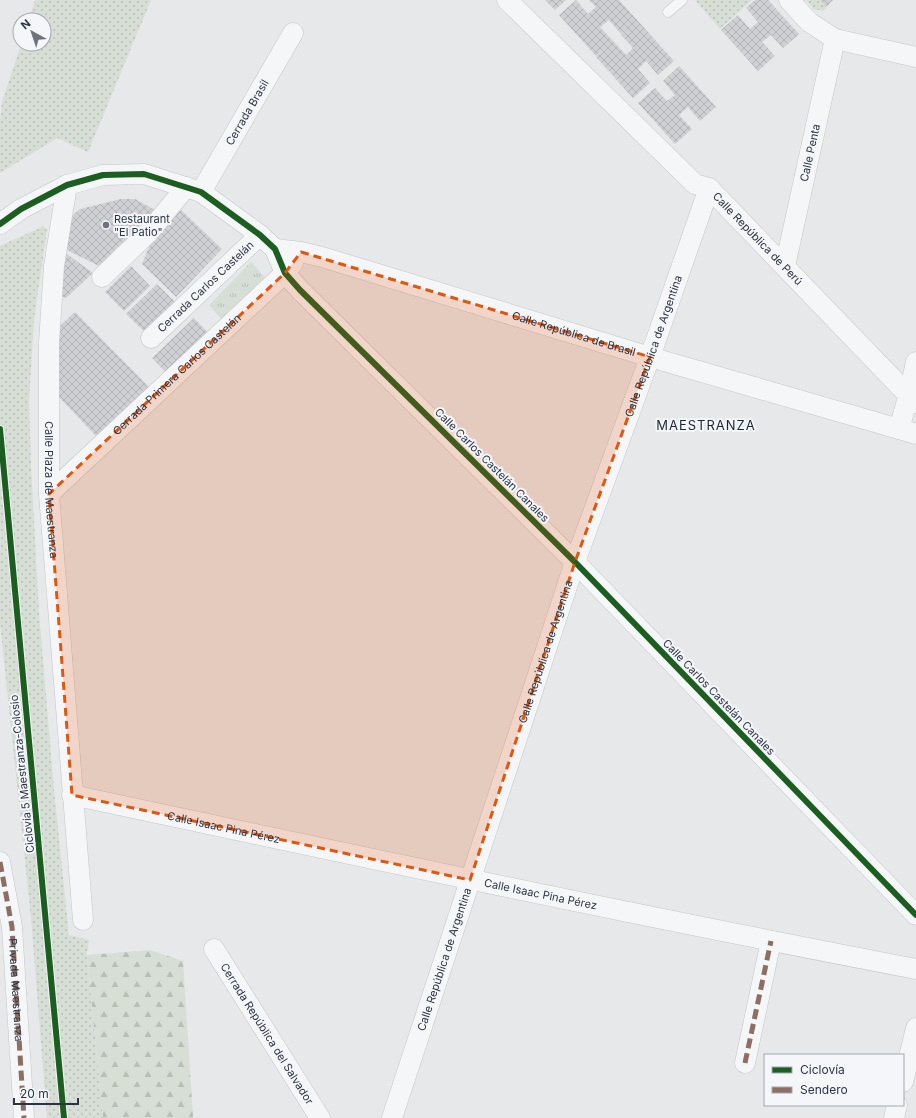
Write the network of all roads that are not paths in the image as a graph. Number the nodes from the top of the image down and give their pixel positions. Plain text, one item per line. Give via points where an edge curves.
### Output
1 (507, 0) edge
2 (682, 0) edge
3 (789, 0) edge
4 (668, 12) dead end
5 (293, 33) dead end
6 (835, 39) junction
7 (916, 57) edge
8 (67, 186) junction
9 (709, 188) junction
10 (194, 190) junction
11 (0, 224) edge
12 (260, 235) junction
13 (275, 249) junction
14 (301, 252) junction
15 (785, 266) junction
16 (285, 272) junction
17 (102, 277) dead end
18 (151, 338) dead end
19 (650, 357) junction
20 (916, 362) edge
21 (912, 398) edge
22 (907, 431) edge
23 (49, 494) junction
24 (576, 562) junction
25 (72, 796) junction
26 (0, 862) edge
27 (470, 880) junction
28 (916, 915) edge
29 (82, 920) dead end
30 (771, 942) junction
31 (214, 949) dead end
32 (916, 969) edge
33 (916, 1028) edge
34 (745, 1063) dead end
35 (904, 1078) edge
36 (897, 1106) edge
37 (24, 1118) edge
38 (320, 1118) edge
39 (392, 1118) edge
40 (894, 1118) edge

1 - 9 street, Calle República de Perú via 696,184
2 - 4 lane
3 - 6 street via 809,22
5 - 10 street, Cerrada Brasil
6 - 7 street
6 - 15 street, Calle Penta
8 - 10 street, Calle Carlos Castelán Canales via 103,175 144,174
8 - 11 street, Calle Carlos Castelán Canales via 21,209
8 - 23 street, Calle Plaza de Maestranza via 54,266 49,343
9 - 15 street, Calle República de Perú
9 - 19 street, Calle República de Argentina
10 - 12 street, Calle Carlos Castelán Canales
10 - 17 street, Cerrada Brasil
12 - 13 street, Calle Carlos Castelán Canales
12 - 18 street, Cerrada Carlos Castelán
13 - 14 street
13 - 16 street, Calle Carlos Castelán Canales
14 - 16 street, Cerrada Primera Carlos Castelán
14 - 19 street, Calle República de Brasil
15 - 21 street, Calle República de Perú
16 - 23 street, Cerrada Primera Carlos Castelán
16 - 24 street, Calle Carlos Castelán Canales
19 - 22 street, Calle República de Brasil
19 - 24 street, Calle República de Argentina
20 - 21 street
21 - 22 street
23 - 25 street, Calle Plaza de Maestranza
24 - 27 street, Calle República de Argentina
24 - 28 street, Calle Carlos Castelán Canales
25 - 27 street, Calle Isaac Pina Pérez
25 - 29 street, Calle Plaza de Maestranza
26 - 37 street, Privada Maestranza via 12,927
27 - 30 street, Calle Isaac Pina Pérez
27 - 39 street, Calle República de Argentina
30 - 32 street, Calle Isaac Pina Pérez
30 - 34 street
31 - 38 street, Cerrada República del Salvador
33 - 35 street
36 - 40 street

